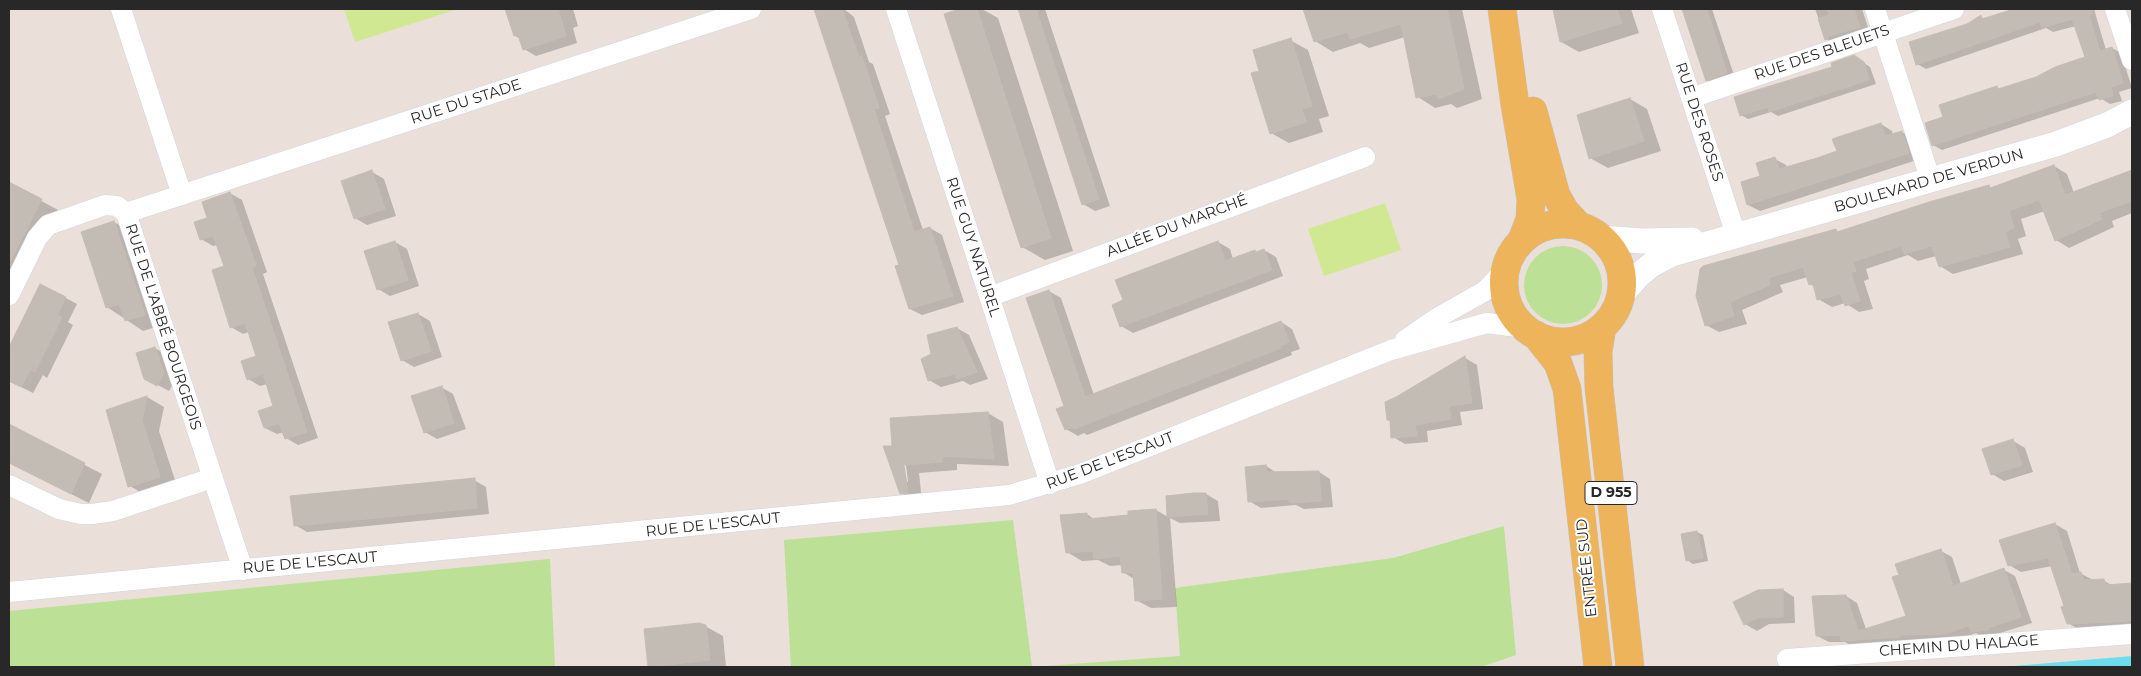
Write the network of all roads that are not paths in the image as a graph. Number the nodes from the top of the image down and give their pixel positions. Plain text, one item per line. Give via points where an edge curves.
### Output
1 (121, 9) edge
2 (751, 9) edge
3 (896, 9) edge
4 (1502, 9) edge
5 (1662, 9) edge
6 (1875, 9) edge
7 (1954, 9) edge
8 (2115, 9) edge
9 (1882, 32) junction
10 (2132, 60) edge
11 (1691, 98) junction
12 (2132, 112) edge
13 (1365, 157) dead end
14 (1931, 181) junction
15 (182, 195) junction
16 (126, 213) junction
17 (1590, 232) junction
18 (1729, 236) junction
19 (1522, 240) junction
20 (1505, 270) junction
21 (9, 295) edge
22 (1621, 295) junction
23 (990, 297) junction
24 (1602, 327) junction
25 (1531, 332) junction
26 (1391, 350) junction
27 (212, 478) junction
28 (1050, 484) junction
29 (9, 485) edge
30 (243, 570) junction
31 (9, 592) edge
32 (2132, 634) edge
33 (1786, 658) dead end
34 (1629, 663) edge
35 (1597, 664) edge

1 - 15 street
2 - 15 street, RUE DU STADE
3 - 23 street, RUE GUY NATUREL
4 - 17 main road via 1525,79 1556,195 1565,211
4 - 19 main road via 1531,199 1530,219
5 - 11 street, RUE DES ROSES
6 - 9 street
7 - 9 street, RUE DES BLEUETS
8 - 10 street
9 - 11 street, RUE DES BLEUETS
9 - 14 street
11 - 18 street, RUE DES ROSES
12 - 14 street, BOULEVARD DE VERDUN via 2073,138
13 - 23 street, ALLÉE DU MARCHÉ
14 - 18 street, BOULEVARD DE VERDUN
15 - 16 street, RUE DE L'ABBÉ BOURGEOIS
16 - 21 street via 117,206 105,205 53,221 37,238
16 - 27 street, RUE DE L'ABBÉ BOURGEOIS
17 - 18 street, BOULEVARD DE VERDUN via 1662,241
17 - 19 main road via 1553,224
17 - 22 main road via 1613,251 1620,268
18 - 22 street, BOULEVARD DE VERDUN via 1658,261 1639,275
19 - 20 main road
20 - 25 main road via 1507,302 1514,316
20 - 26 street, RUE DE L'ESCAUT via 1485,291 1437,318
22 - 24 main road via 1612,316
23 - 28 street, RUE GUY NATUREL
24 - 25 main road via 1587,337 1570,342 1553,341
24 - 34 main road, ENTRÉE SUD / D 955 via 1598,352 1599,382
25 - 26 street, RUE DE L'ESCAUT via 1486,323
25 - 35 main road, ENTRÉE SUD / D 955 via 1558,363 1567,389
26 - 28 street, RUE DE L'ESCAUT
27 - 29 street via 113,511 92,514 59,509
27 - 30 street, RUE DE L'ABBÉ BOURGEOIS
28 - 30 street, RUE DE L'ESCAUT via 992,497
30 - 31 street, RUE DE L'ESCAUT
32 - 33 street, CHEMIN DU HALAGE

